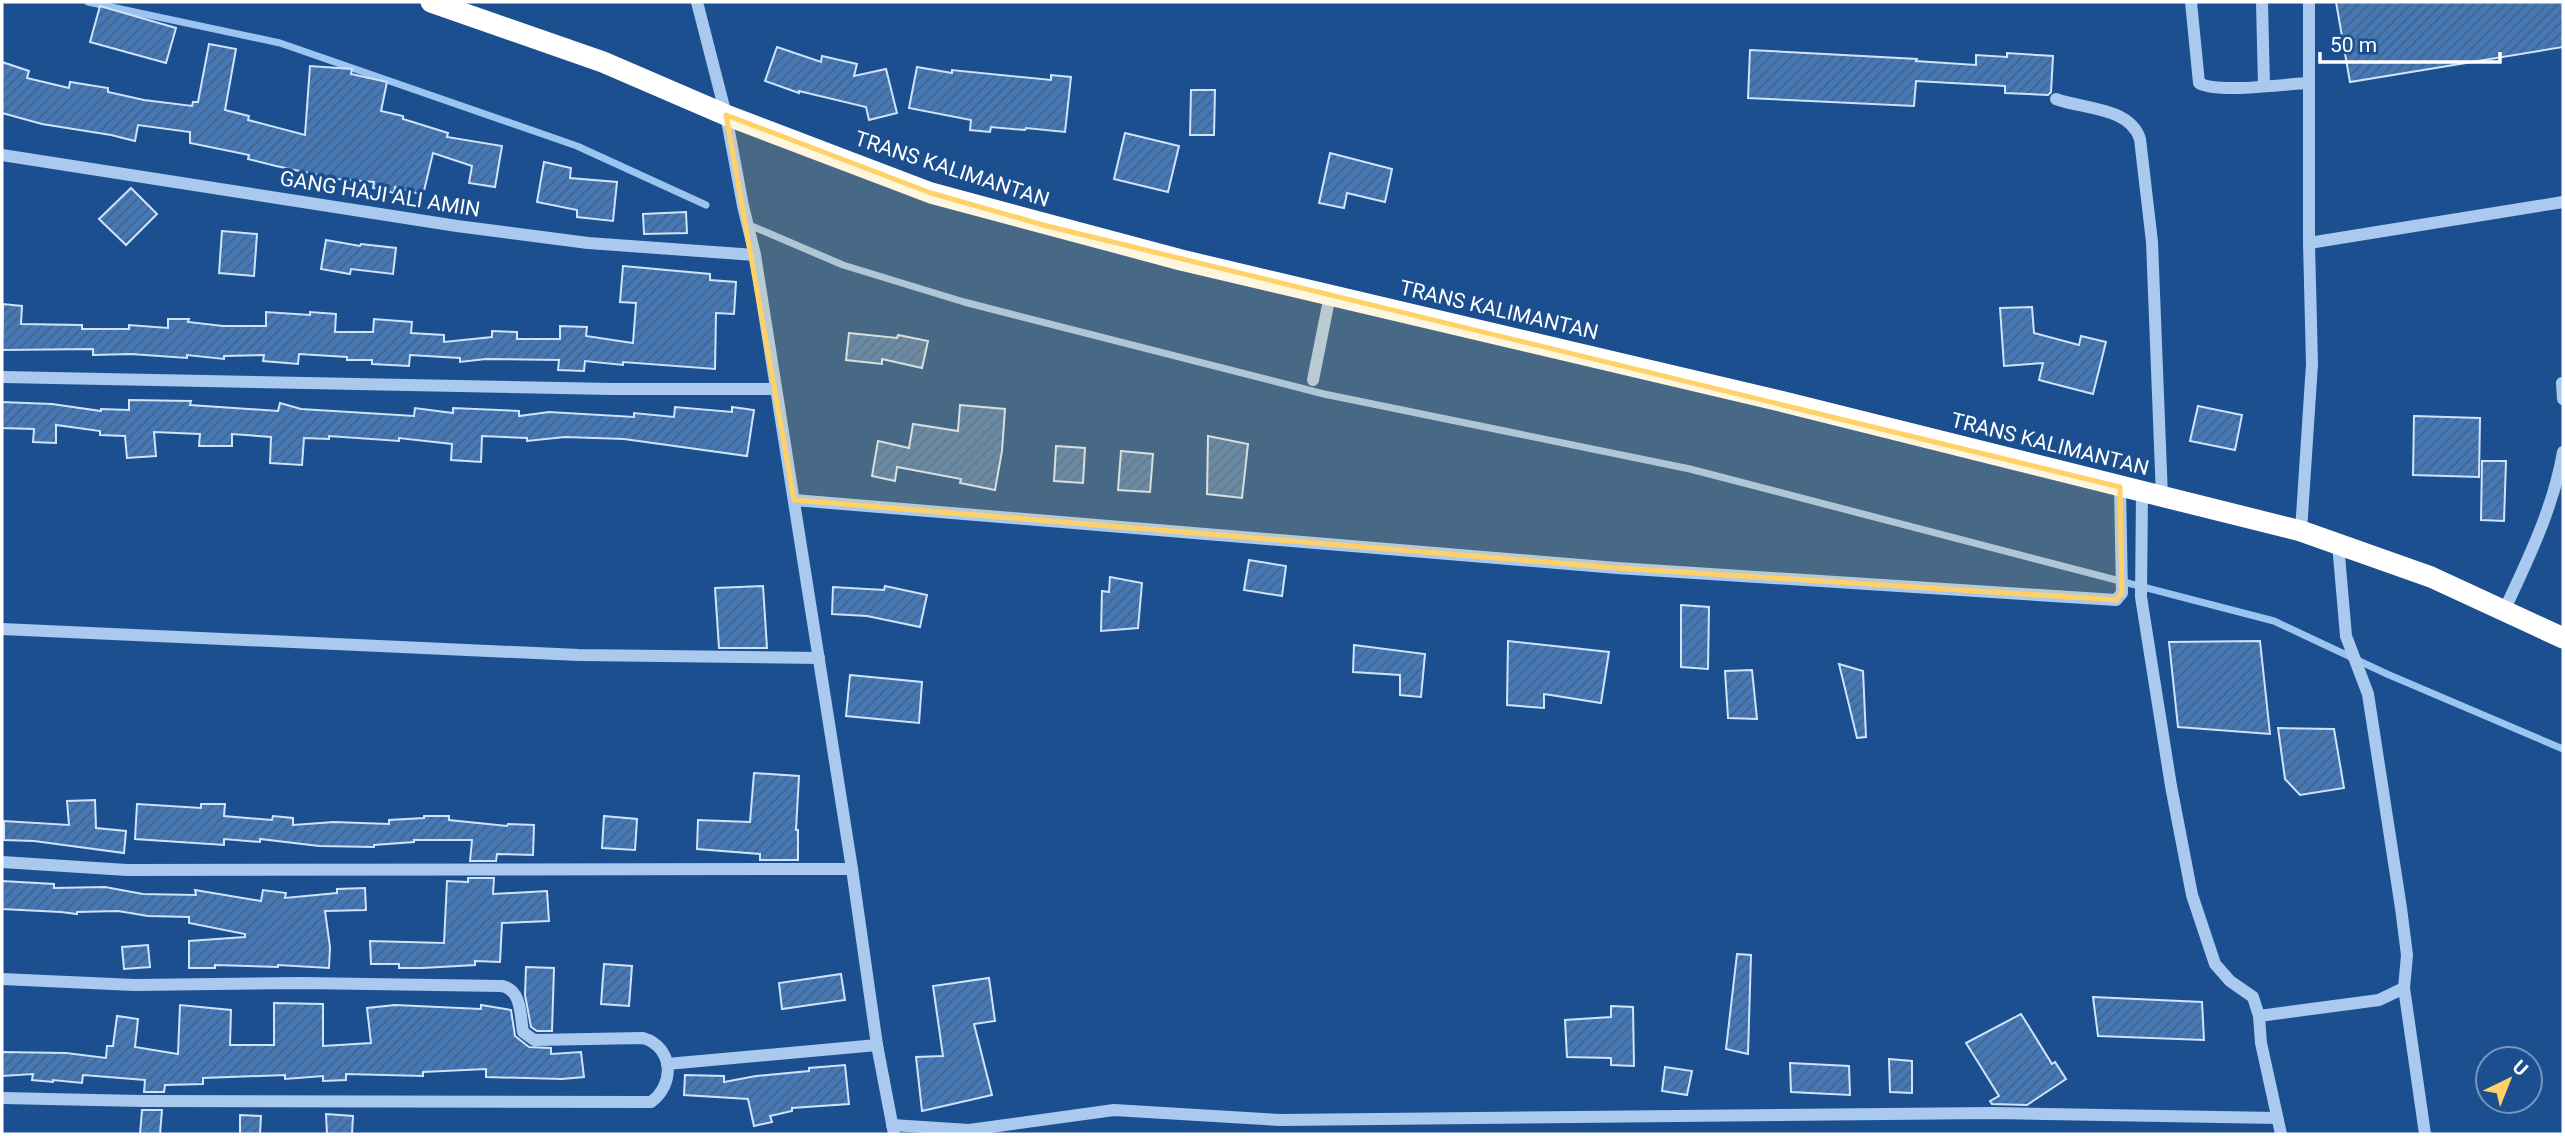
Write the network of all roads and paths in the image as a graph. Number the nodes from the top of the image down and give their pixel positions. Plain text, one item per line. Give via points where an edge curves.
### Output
1 (431, 2) edge
2 (697, 2) edge
3 (2191, 2) edge
4 (2262, 2) edge
5 (2309, 2) edge
6 (2309, 83) junction
7 (2264, 86) junction
8 (2056, 99) dead end
9 (726, 115) junction
10 (2, 155) edge
11 (2563, 202) edge
12 (2309, 243) junction
13 (755, 255) junction
14 (1330, 295) junction
15 (2, 377) edge
16 (1313, 380) dead end
17 (2562, 383) edge
18 (774, 389) junction
19 (2563, 399) edge
20 (2563, 452) edge
21 (2120, 486) junction
22 (2152, 494) junction
23 (794, 500) junction
24 (2301, 531) junction
25 (2338, 544) junction
26 (2504, 611) junction
27 (2, 629) edge
28 (2563, 638) edge
29 (819, 658) junction
30 (2, 862) edge
31 (852, 869) junction
32 (2, 979) edge
33 (2404, 988) junction
34 (2259, 1016) junction
35 (877, 1045) junction
36 (667, 1063) junction
37 (2, 1098) edge
38 (2277, 1118) junction
39 (893, 1130) edge
40 (2281, 1134) edge
41 (2426, 1134) edge

1 - 9 highway, TRANS KALIMANTAN via 603,62
2 - 9 street
3 - 7 street via 2199,83 2217,88
4 - 7 street
5 - 6 street
6 - 7 street
6 - 12 street
8 - 22 street via 2120,116 2137,128 2140,139 2152,242
9 - 13 street
9 - 14 highway, TRANS KALIMANTAN via 931,193
10 - 13 street, GANG HAJI ALI AMIN via 457,226 587,243
11 - 12 street
12 - 24 street via 2312,364
13 - 18 street
14 - 16 street
14 - 21 highway, TRANS KALIMANTAN
15 - 18 street
17 - 19 street
18 - 23 street
20 - 26 street via 2541,532
21 - 22 highway, TRANS KALIMANTAN
21 - 23 street via 2122,588 2120,598 2109,600 1617,568
22 - 24 highway, TRANS KALIMANTAN
22 - 34 street via 2141,597 2192,895 2215,964 2253,996
23 - 29 street
24 - 25 highway, TRANS KALIMANTAN
25 - 26 highway, TRANS KALIMANTAN via 2431,577
25 - 33 street via 2346,636 2368,694 2407,955
26 - 28 highway, TRANS KALIMANTAN
27 - 29 street via 579,655
29 - 31 street
30 - 31 street via 127,870
31 - 35 street
32 - 36 street via 134,985 502,986 517,993 523,1032 534,1040 643,1038 663,1049
33 - 34 street via 2379,1000
33 - 41 street
34 - 38 street
35 - 36 street
35 - 39 street
36 - 37 street via 665,1088 651,1102
38 - 39 street via 1979,1114 1280,1120 1114,1110 969,1130
38 - 40 street

